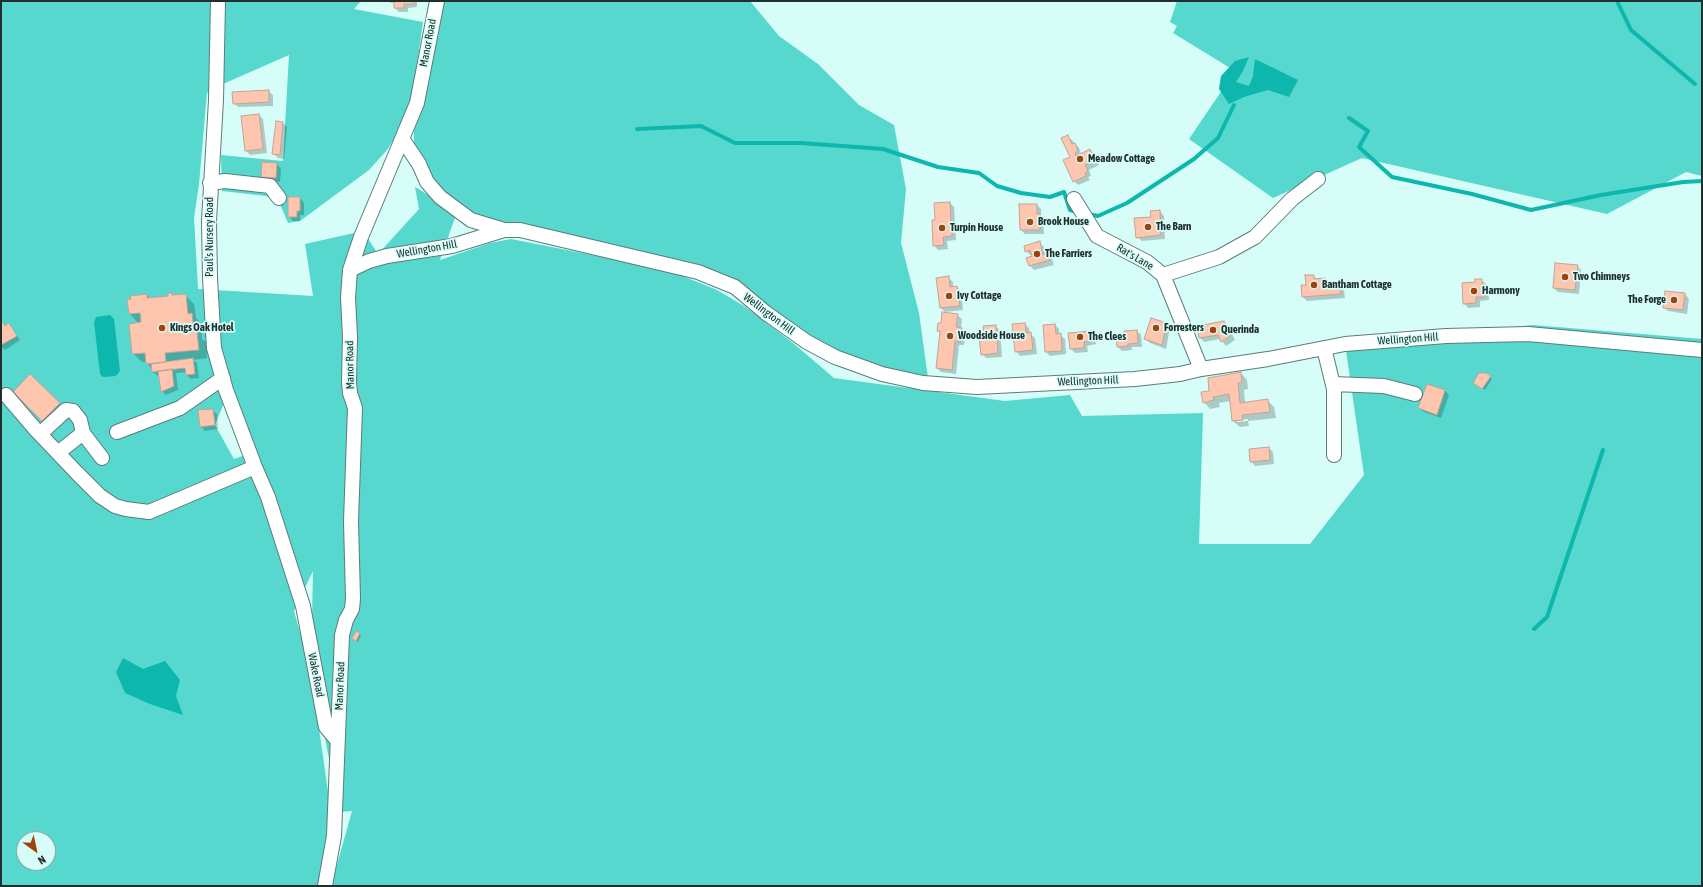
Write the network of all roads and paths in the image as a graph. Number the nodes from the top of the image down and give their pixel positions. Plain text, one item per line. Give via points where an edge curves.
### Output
1 (218, 1) edge
2 (437, 1) edge
3 (403, 140) junction
4 (1318, 179) dead end
5 (210, 183) junction
6 (279, 198) dead end
7 (1074, 199) dead end
8 (504, 230) junction
9 (350, 270) junction
10 (1163, 275) junction
11 (1324, 348) junction
12 (1702, 350) edge
13 (1201, 369) junction
14 (223, 378) junction
15 (1333, 384) junction
16 (1415, 394) dead end
17 (6, 395) dead end
18 (116, 432) dead end
19 (82, 433) junction
20 (40, 434) junction
21 (59, 452) junction
22 (1334, 455) dead end
23 (102, 458) dead end
24 (254, 467) junction
25 (337, 740) junction
26 (325, 886) edge

1 - 5 street, Paul's Nursery Road via 216,100
2 - 3 street, Manor Road via 417,103
3 - 8 street, Wellington Hill via 427,182 440,197 471,220
3 - 9 street, Manor Road via 361,237
4 - 10 street via 1292,200 1255,237 1219,257
5 - 6 street via 225,181 270,186
5 - 14 street, Paul's Nursery Road via 211,306 214,348
7 - 10 street, Rat's Lane via 1096,236 1147,262
8 - 9 street, Wellington Hill via 452,246 387,256 368,261
8 - 13 street, Wellington Hill via 520,230 698,272 735,287 807,342 835,357 882,374 922,383 977,387 1088,382 1180,374
9 - 25 street, Manor Road via 348,298 355,336 349,382 355,408 351,521 353,599 342,635
10 - 13 street, Rat's Lane
11 - 12 street, Wellington Hill via 1438,337 1528,334
11 - 13 street, Wellington Hill
11 - 15 street
14 - 18 street via 180,408
14 - 24 street, Paul's Nursery Road
15 - 16 street via 1384,386
15 - 22 street
17 - 20 street
19 - 20 street via 80,420 73,411 66,410
19 - 21 street
19 - 23 street
20 - 21 street
21 - 24 street via 100,496 115,506 149,512
24 - 25 street, Wake Road via 268,497 303,606 326,727
25 - 26 street via 334,836

